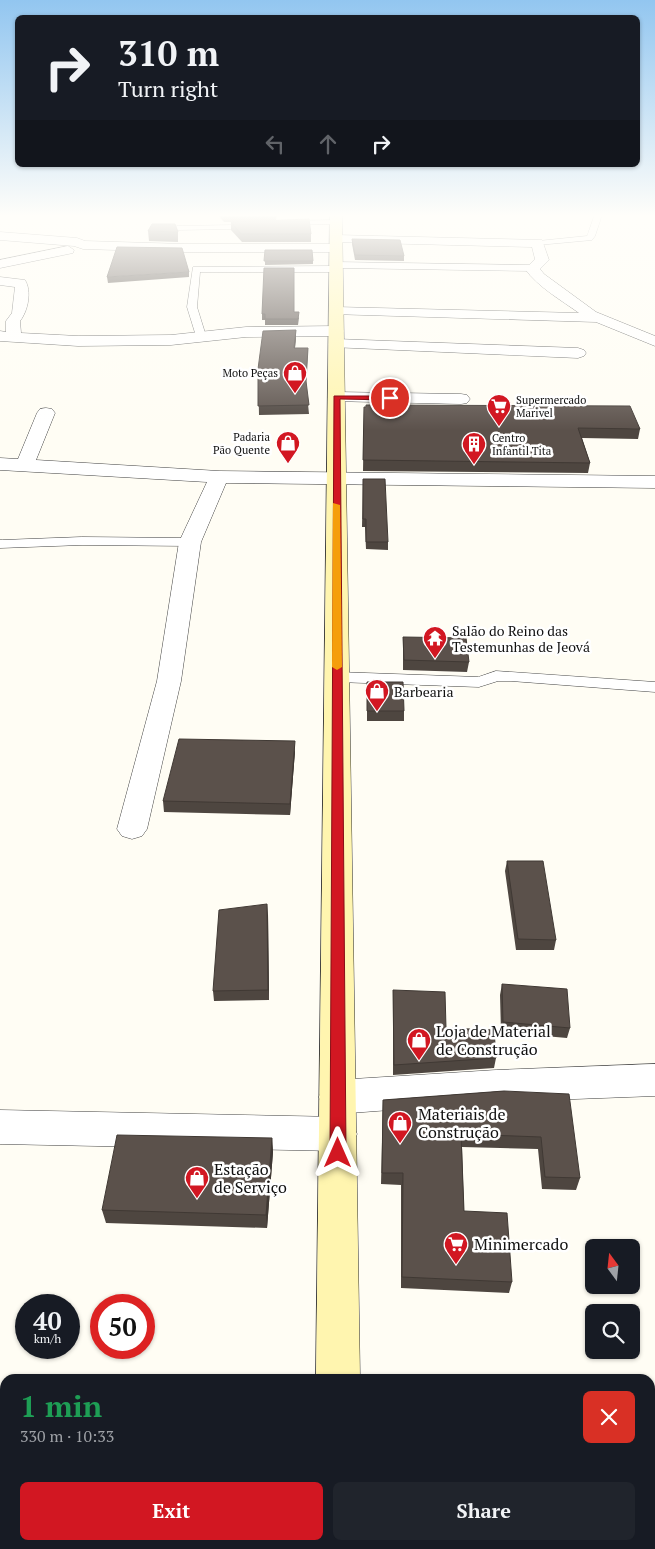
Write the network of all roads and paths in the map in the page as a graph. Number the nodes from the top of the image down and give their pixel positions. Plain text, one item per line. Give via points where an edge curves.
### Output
1 (22, 286) edge
2 (194, 286) edge
3 (336, 286) edge
4 (552, 286) edge
5 (598, 318) junction
6 (336, 329) junction
7 (7, 336) edge
8 (201, 336) junction
9 (655, 342) edge
10 (578, 353) dead end
11 (336, 397) junction
12 (461, 399) dead end
13 (46, 414) dead end
14 (0, 464) edge
15 (25, 465) junction
16 (68, 468) junction
17 (219, 477) junction
18 (336, 479) junction
19 (0, 480) edge
20 (655, 482) edge
21 (190, 542) junction
22 (2, 544) dead end
23 (337, 677) junction
24 (655, 687) edge
25 (132, 829) dead end
26 (655, 1080) edge
27 (337, 1097) junction
28 (0, 1127) edge
29 (338, 1134) junction
30 (338, 1374) edge

1 - 7 street via 19,313
2 - 8 lane via 192,306
3 - 6 main road
4 - 5 street
5 - 6 street
5 - 9 street
6 - 8 street
6 - 10 street
6 - 11 main road
7 - 8 street via 78,341 171,340
11 - 12 street
11 - 18 main road
13 - 15 street
14 - 15 street
15 - 16 street
16 - 17 street
16 - 19 street
17 - 18 street
17 - 21 street
18 - 20 street
18 - 23 main road
21 - 22 lane via 99,540
21 - 25 street via 169,681
23 - 24 lane via 479,682 496,676 511,676
23 - 27 main road
26 - 27 street
27 - 29 main road
28 - 29 street
29 - 30 main road

